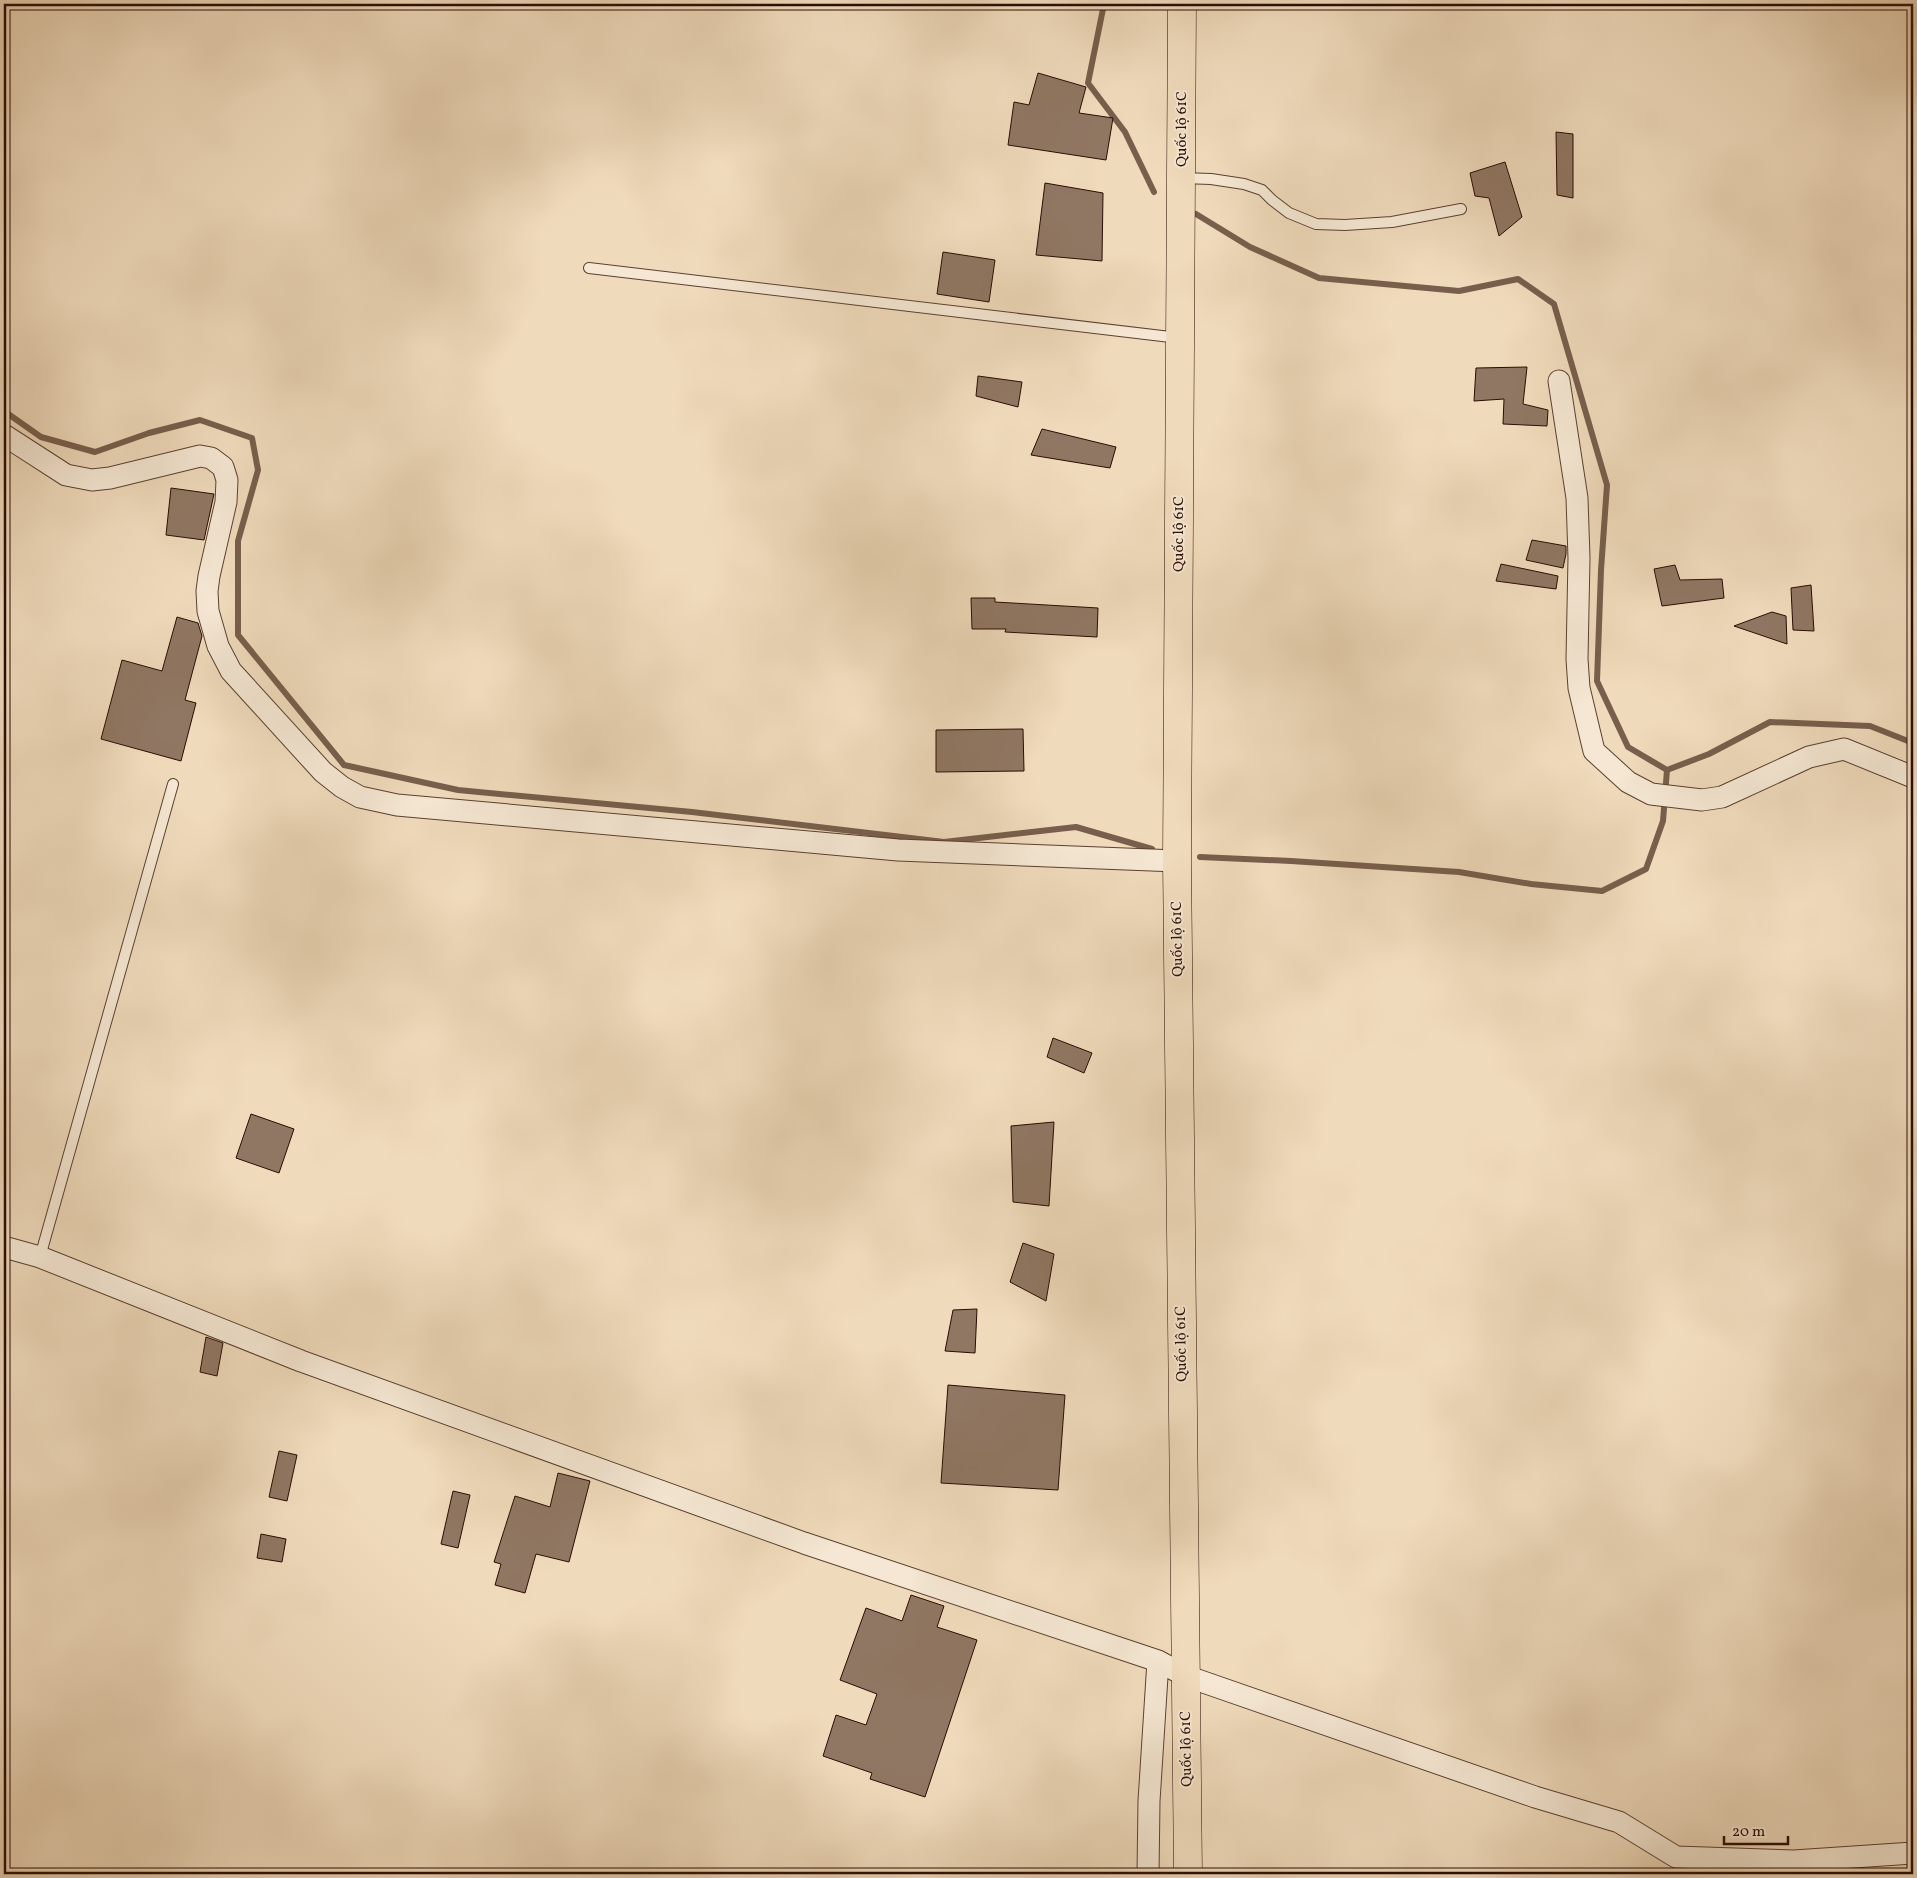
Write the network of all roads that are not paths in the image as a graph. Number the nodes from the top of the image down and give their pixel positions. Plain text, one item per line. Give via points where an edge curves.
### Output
1 (1182, 4) edge
2 (1181, 178) junction
3 (1461, 209) dead end
4 (588, 268) dead end
5 (1180, 338) junction
6 (1559, 381) dead end
7 (4, 435) edge
8 (1913, 777) edge
9 (173, 784) dead end
10 (1177, 861) junction
11 (4, 1247) edge
12 (40, 1257) junction
13 (1158, 1660) junction
14 (1186, 1676) junction
15 (1913, 1853) edge
16 (1148, 1874) edge
17 (1188, 1874) edge

1 - 2 highway, Quốc lộ 61C
2 - 3 lane via 1211,178 1262,190 1289,213 1316,224 1392,222
2 - 5 highway, Quốc lộ 61C
4 - 5 lane
5 - 10 highway, Quốc lộ 61C
6 - 8 street via 1577,498 1579,688 1594,751 1628,782 1651,794 1702,800 1722,798 1808,757 1844,749
7 - 10 street via 66,475 92,480 200,456 211,458 223,467 227,480 226,502 207,592 208,611 218,646 231,671 323,772 360,797 397,805 898,850
9 - 12 lane
10 - 14 highway, Quốc lộ 61C
11 - 12 street
12 - 13 street via 302,1361 804,1543
13 - 14 street
13 - 16 street
14 - 15 street via 1535,1797 1619,1822 1676,1857 1794,1861
14 - 17 highway, Quốc lộ 61C

